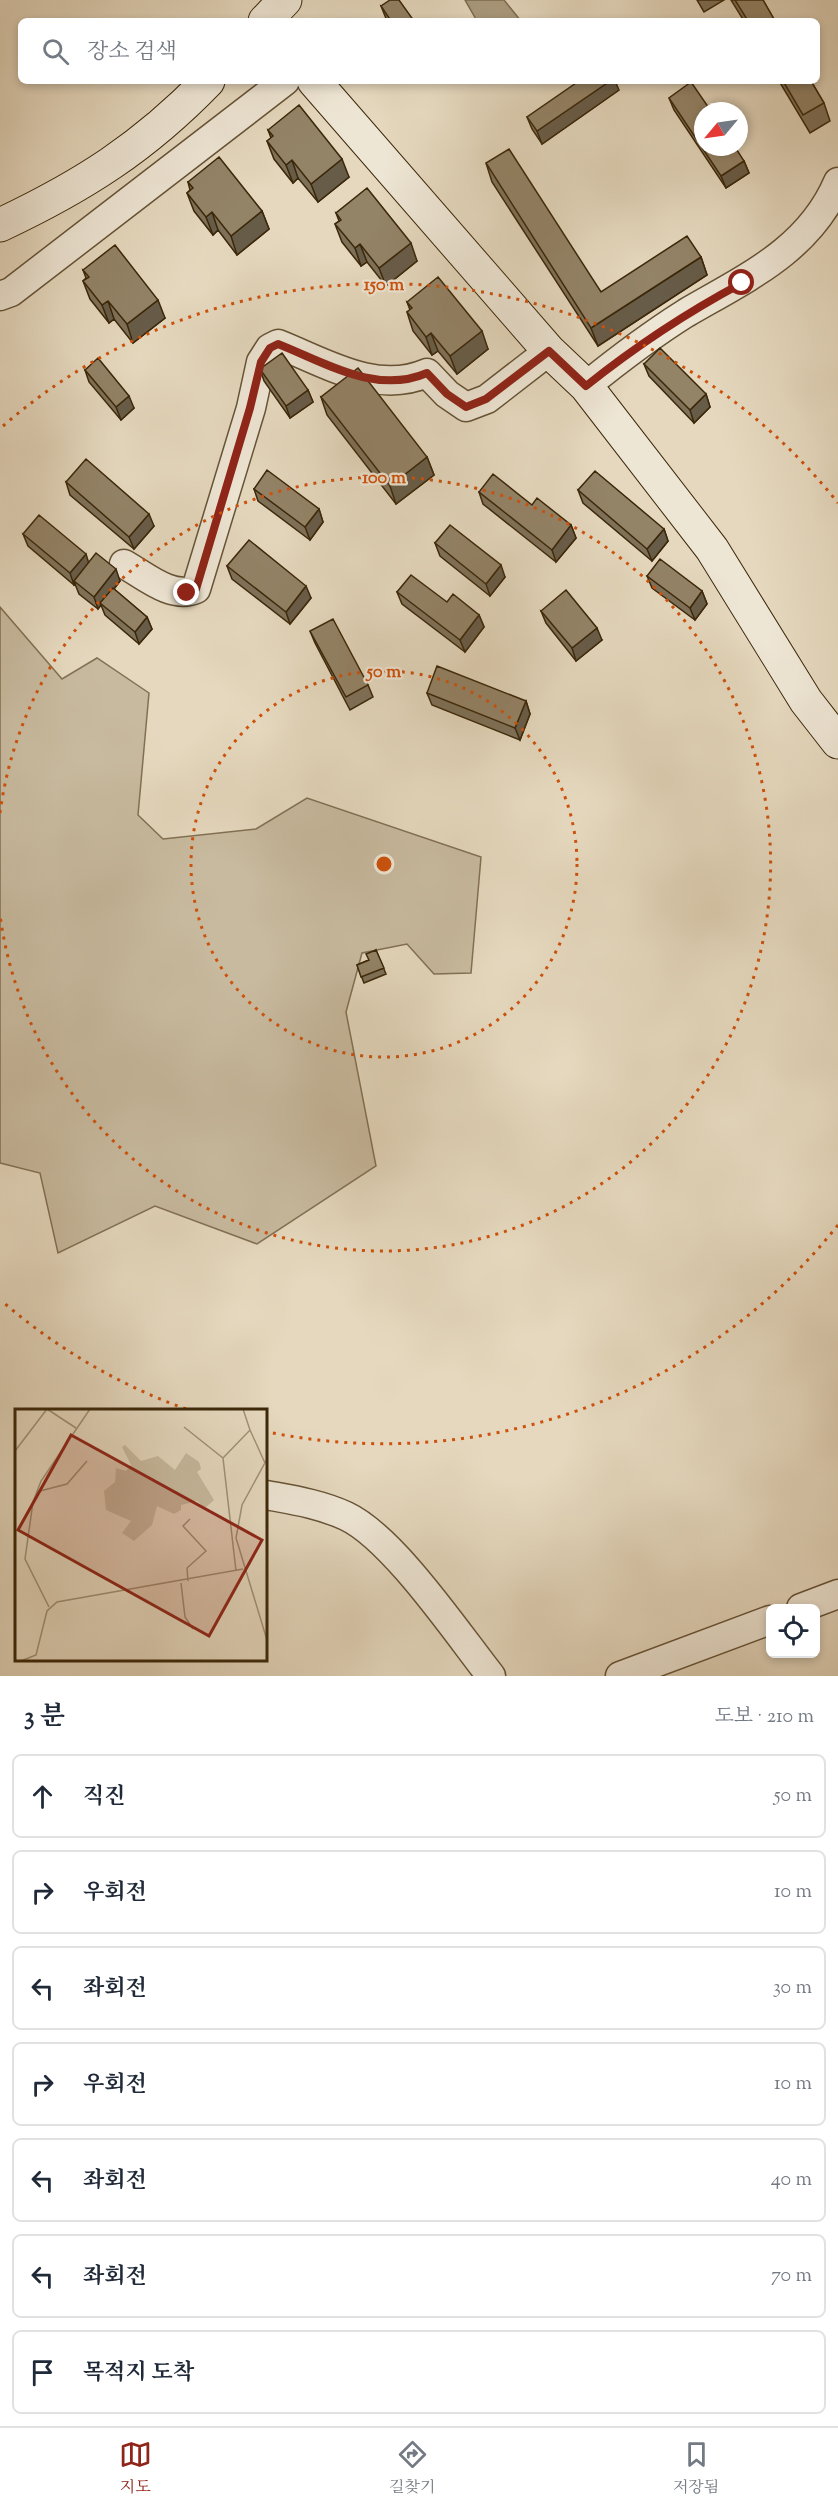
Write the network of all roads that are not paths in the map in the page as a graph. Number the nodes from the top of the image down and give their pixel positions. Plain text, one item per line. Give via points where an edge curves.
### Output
1 (285, 0) edge
2 (268, 18) edge
3 (205, 84) edge
4 (281, 84) edge
5 (317, 84) edge
6 (838, 182) edge
7 (0, 225) edge
8 (0, 296) edge
9 (549, 351) junction
10 (586, 386) junction
11 (123, 564) dead end
12 (838, 742) edge
13 (267, 1495) edge
14 (838, 1594) edge
15 (812, 1604) edge
16 (766, 1622) edge
17 (491, 1676) edge
18 (620, 1676) edge

1 - 2 street
3 - 7 street via 128,154 83,183
4 - 8 street via 11,292
5 - 9 street
6 - 10 street via 825,209 803,237 774,261 685,314
9 - 10 street
9 - 11 street via 486,399 466,407 427,373 409,381 363,378 278,344 270,348 261,362 196,589 187,593 169,590
10 - 12 street via 712,549 806,701
13 - 17 street via 320,1505 377,1536
14 - 15 street
16 - 18 street

